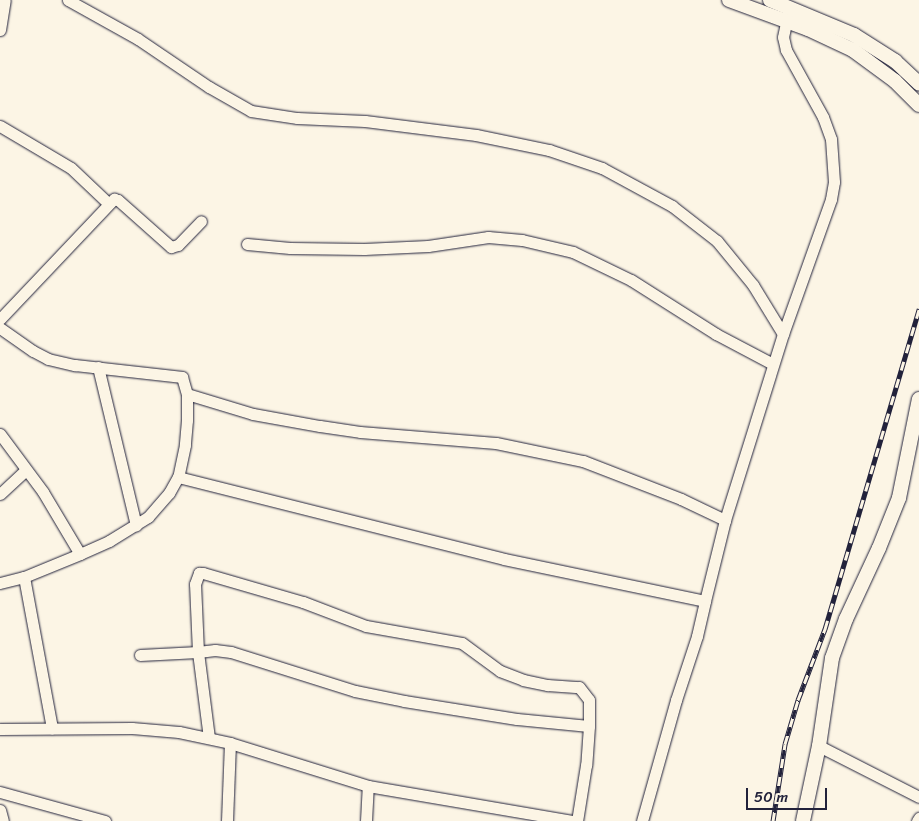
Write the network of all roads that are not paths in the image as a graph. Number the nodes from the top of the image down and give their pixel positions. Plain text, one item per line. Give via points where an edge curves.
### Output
1 (5, 0) edge
2 (68, 0) edge
3 (729, 0) edge
4 (770, 0) edge
5 (788, 14) junction
6 (0, 30) edge
7 (919, 84) edge
8 (919, 105) edge
9 (0, 126) edge
10 (109, 204) junction
11 (201, 221) dead end
12 (247, 244) dead end
13 (0, 319) edge
14 (0, 328) edge
15 (783, 334) junction
16 (773, 364) junction
17 (98, 367) junction
18 (187, 394) junction
19 (919, 399) edge
20 (1, 437) edge
21 (26, 470) junction
22 (178, 477) junction
23 (0, 494) edge
24 (725, 520) junction
25 (136, 526) junction
26 (80, 554) junction
27 (24, 577) junction
28 (0, 583) edge
29 (705, 601) junction
30 (198, 652) junction
31 (140, 655) dead end
32 (589, 726) junction
33 (52, 728) junction
34 (0, 729) edge
35 (209, 738) junction
36 (230, 743) junction
37 (819, 746) junction
38 (368, 786) junction
39 (0, 792) edge
40 (919, 797) edge
41 (0, 810) edge
42 (538, 818) edge
43 (3, 821) edge
44 (105, 821) edge
45 (227, 821) edge
46 (366, 821) edge
47 (572, 821) edge
48 (577, 821) edge
49 (642, 821) edge
50 (803, 821) edge

1 - 6 street
2 - 15 street via 138,39 251,111 476,135 549,150 602,168 672,206 717,241 752,285
3 - 5 street
4 - 5 street
5 - 7 street via 835,26 870,44 895,61
5 - 8 street via 853,50 895,81
5 - 15 street via 783,37 786,50 823,117 830,139 834,182 832,199
9 - 10 street via 71,168
10 - 11 street via 117,199 171,247 178,245
10 - 13 street
12 - 16 street via 364,249 428,246 488,237 531,242 573,252 631,280 691,319
14 - 17 street via 48,359
15 - 16 street
16 - 24 street
17 - 18 street via 180,376 184,379
17 - 25 street
18 - 22 street via 185,445
18 - 24 street via 253,414 320,426 496,443 583,461 681,499
19 - 37 street via 894,513 832,658
20 - 21 street
21 - 23 street
21 - 26 street
22 - 25 street via 169,493
22 - 29 street via 504,559
24 - 29 street
25 - 26 street
26 - 27 street
27 - 28 street
27 - 33 street
29 - 49 street
30 - 31 street
30 - 32 street via 231,652 355,691 404,701 517,719
30 - 32 street via 195,584 199,573 203,573 303,602 366,626 462,643 500,671 523,680 580,688 589,700
30 - 35 street
32 - 48 street
33 - 34 street
33 - 35 street via 153,729
35 - 36 street
36 - 38 street
36 - 45 street
37 - 40 street
37 - 50 street
38 - 42 street
38 - 46 street
39 - 44 street
41 - 43 street
42 - 47 street

